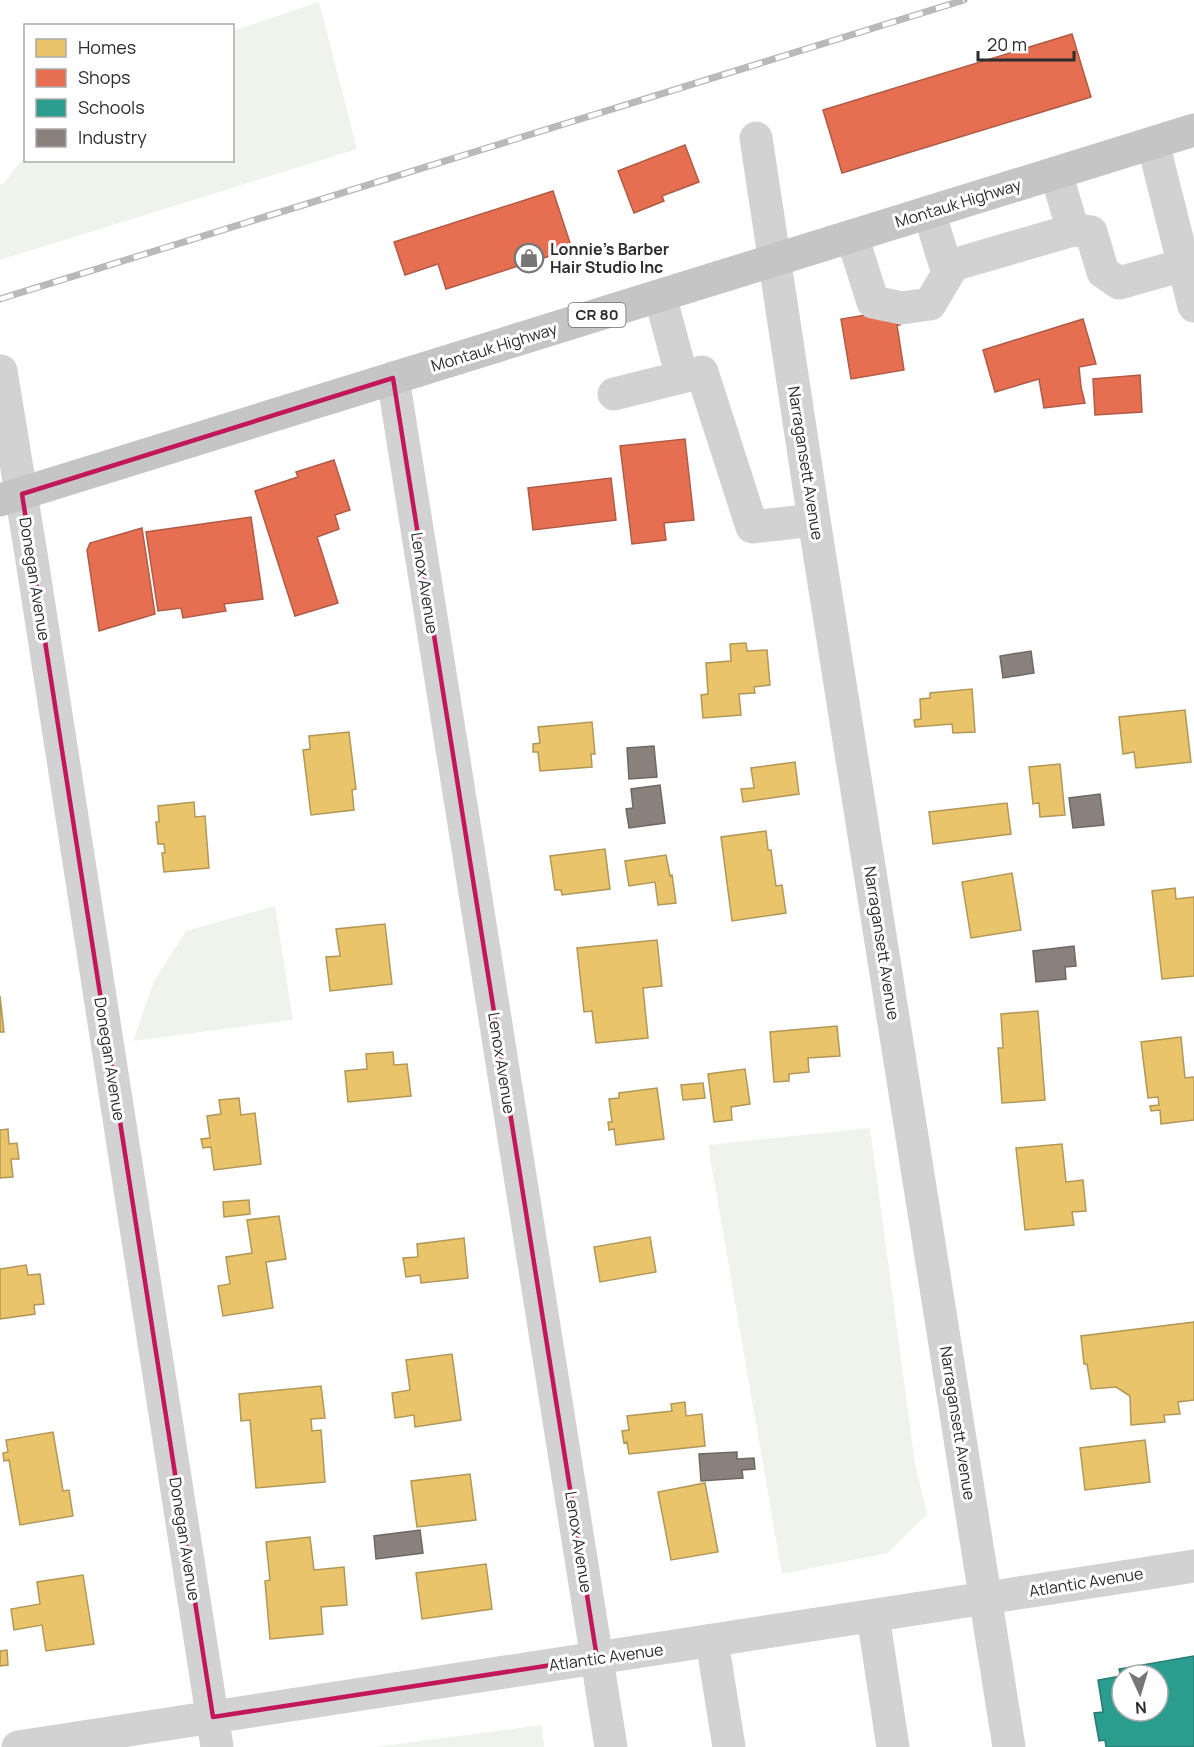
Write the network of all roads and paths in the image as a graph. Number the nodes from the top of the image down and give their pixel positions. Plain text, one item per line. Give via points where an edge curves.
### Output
1 (1194, 130) edge
2 (756, 138) dead end
3 (1153, 143) junction
4 (1056, 173) junction
5 (929, 212) junction
6 (1073, 230) junction
7 (852, 236) junction
8 (774, 260) junction
9 (1183, 265) junction
10 (953, 266) junction
11 (660, 296) junction
12 (1194, 306) edge
13 (1, 371) edge
14 (682, 377) junction
15 (393, 378) junction
16 (614, 394) dead end
17 (11, 497) edge
18 (814, 520) junction
19 (1194, 1566) edge
20 (986, 1598) junction
21 (873, 1616) junction
22 (712, 1641) junction
23 (597, 1658) junction
24 (215, 1732) edge
25 (888, 1746) edge
26 (18, 1747) edge
27 (611, 1747) edge
28 (729, 1747) edge
29 (1010, 1747) edge

1 - 3 main road, Montauk Highway / CR 80
2 - 8 street, Narragansett Avenue
3 - 4 main road, Montauk Highway / CR 80
3 - 9 street
4 - 5 main road, Montauk Highway / CR 80
4 - 6 street
5 - 7 main road, Montauk Highway / CR 80
5 - 10 street via 945,264
6 - 9 street via 1091,232 1102,272 1119,283
6 - 10 street
7 - 8 main road, Montauk Highway / CR 80
7 - 10 street via 873,302 902,308 930,304
8 - 11 main road, Montauk Highway / CR 80
8 - 18 street, Narragansett Avenue
9 - 12 street
11 - 14 street
11 - 15 main road, Montauk Highway / CR 80
13 - 17 street, Donegan Avenue
14 - 16 street
14 - 18 street via 702,372 752,527
15 - 17 main road, Montauk Highway / CR 80
15 - 23 street, Lenox Avenue
17 - 24 street, Donegan Avenue
18 - 20 street, Narragansett Avenue
19 - 20 street, Atlantic Avenue
20 - 21 street, Atlantic Avenue
20 - 29 street, Narragansett Avenue
21 - 22 street, Atlantic Avenue
21 - 25 street
22 - 23 street, Atlantic Avenue
22 - 28 street
23 - 24 street, Atlantic Avenue
23 - 27 street, Lenox Avenue
24 - 26 street, Atlantic Avenue

